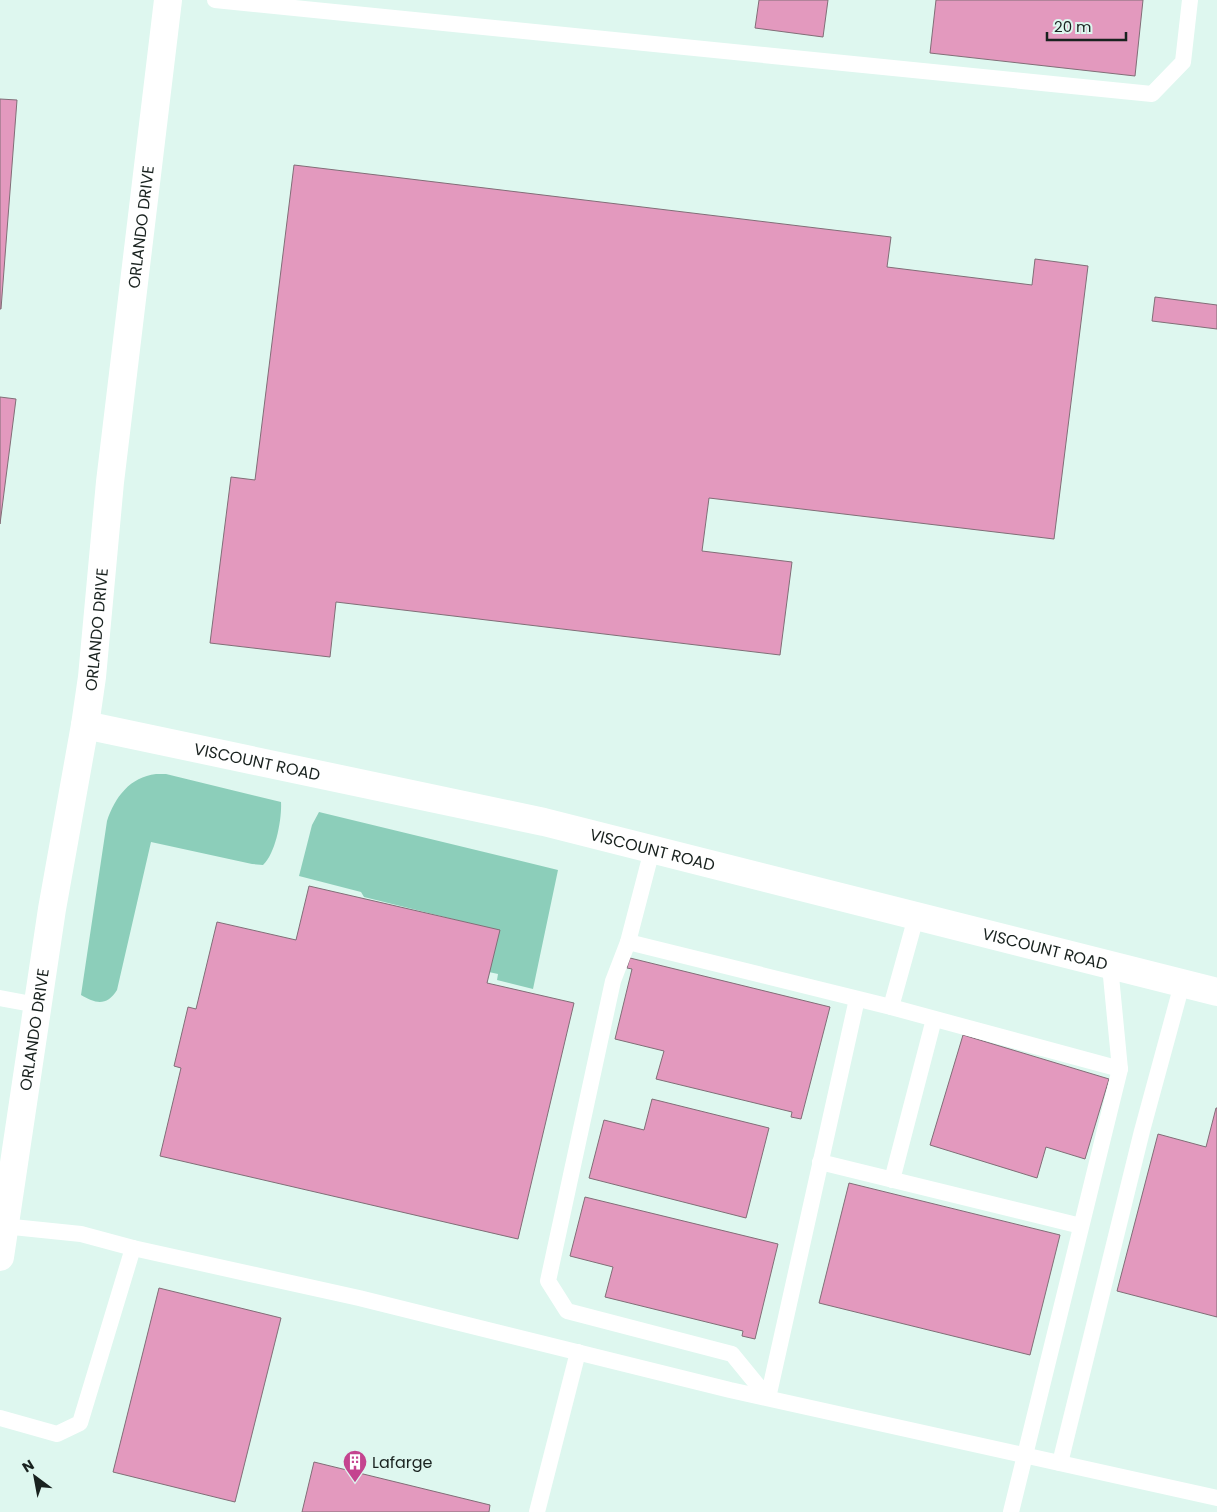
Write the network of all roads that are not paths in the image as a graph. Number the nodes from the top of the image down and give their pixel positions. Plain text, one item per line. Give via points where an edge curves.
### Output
1 (168, 0) edge
2 (215, 0) edge
3 (1190, 0) edge
4 (258, 2) edge
5 (85, 725) junction
6 (652, 850) junction
7 (916, 917) junction
8 (628, 942) junction
9 (1110, 966) junction
10 (1182, 984) junction
11 (1217, 992) edge
12 (0, 998) edge
13 (857, 999) junction
14 (37, 1005) junction
15 (891, 1008) junction
16 (934, 1019) junction
17 (1120, 1069) junction
18 (820, 1162) junction
19 (6, 1168) edge
20 (892, 1180) junction
21 (4, 1226) junction
22 (1081, 1226) junction
23 (133, 1248) junction
24 (0, 1257) edge
25 (578, 1352) junction
26 (768, 1398) junction
27 (0, 1418) edge
28 (1025, 1456) junction
29 (1060, 1463) junction
30 (1217, 1498) edge
31 (537, 1512) edge
32 (1012, 1512) edge

1 - 5 street, ORLANDO DRIVE via 111,472
2 - 4 lane
3 - 4 lane via 1183,62 1152,94
5 - 6 street, VISCOUNT ROAD via 534,820
5 - 14 street, ORLANDO DRIVE
6 - 7 street, VISCOUNT ROAD
6 - 8 lane
7 - 9 street, VISCOUNT ROAD
7 - 15 lane
8 - 13 lane
8 - 26 lane via 613,981 548,1281 567,1311 732,1354
9 - 10 street, VISCOUNT ROAD
9 - 17 lane
10 - 11 street, VISCOUNT ROAD
10 - 29 lane
12 - 14 lane
13 - 15 lane
13 - 18 lane
14 - 19 street, ORLANDO DRIVE
15 - 16 lane
16 - 17 lane
16 - 20 lane
17 - 22 lane
18 - 20 lane
18 - 26 lane
19 - 21 street, ORLANDO DRIVE
20 - 22 lane
21 - 23 lane via 81,1234
21 - 24 street, ORLANDO DRIVE
22 - 28 lane
23 - 25 lane via 359,1298
23 - 27 lane via 80,1423 58,1434
25 - 26 lane
25 - 31 lane
26 - 28 lane
28 - 29 lane
28 - 32 lane
29 - 30 lane

